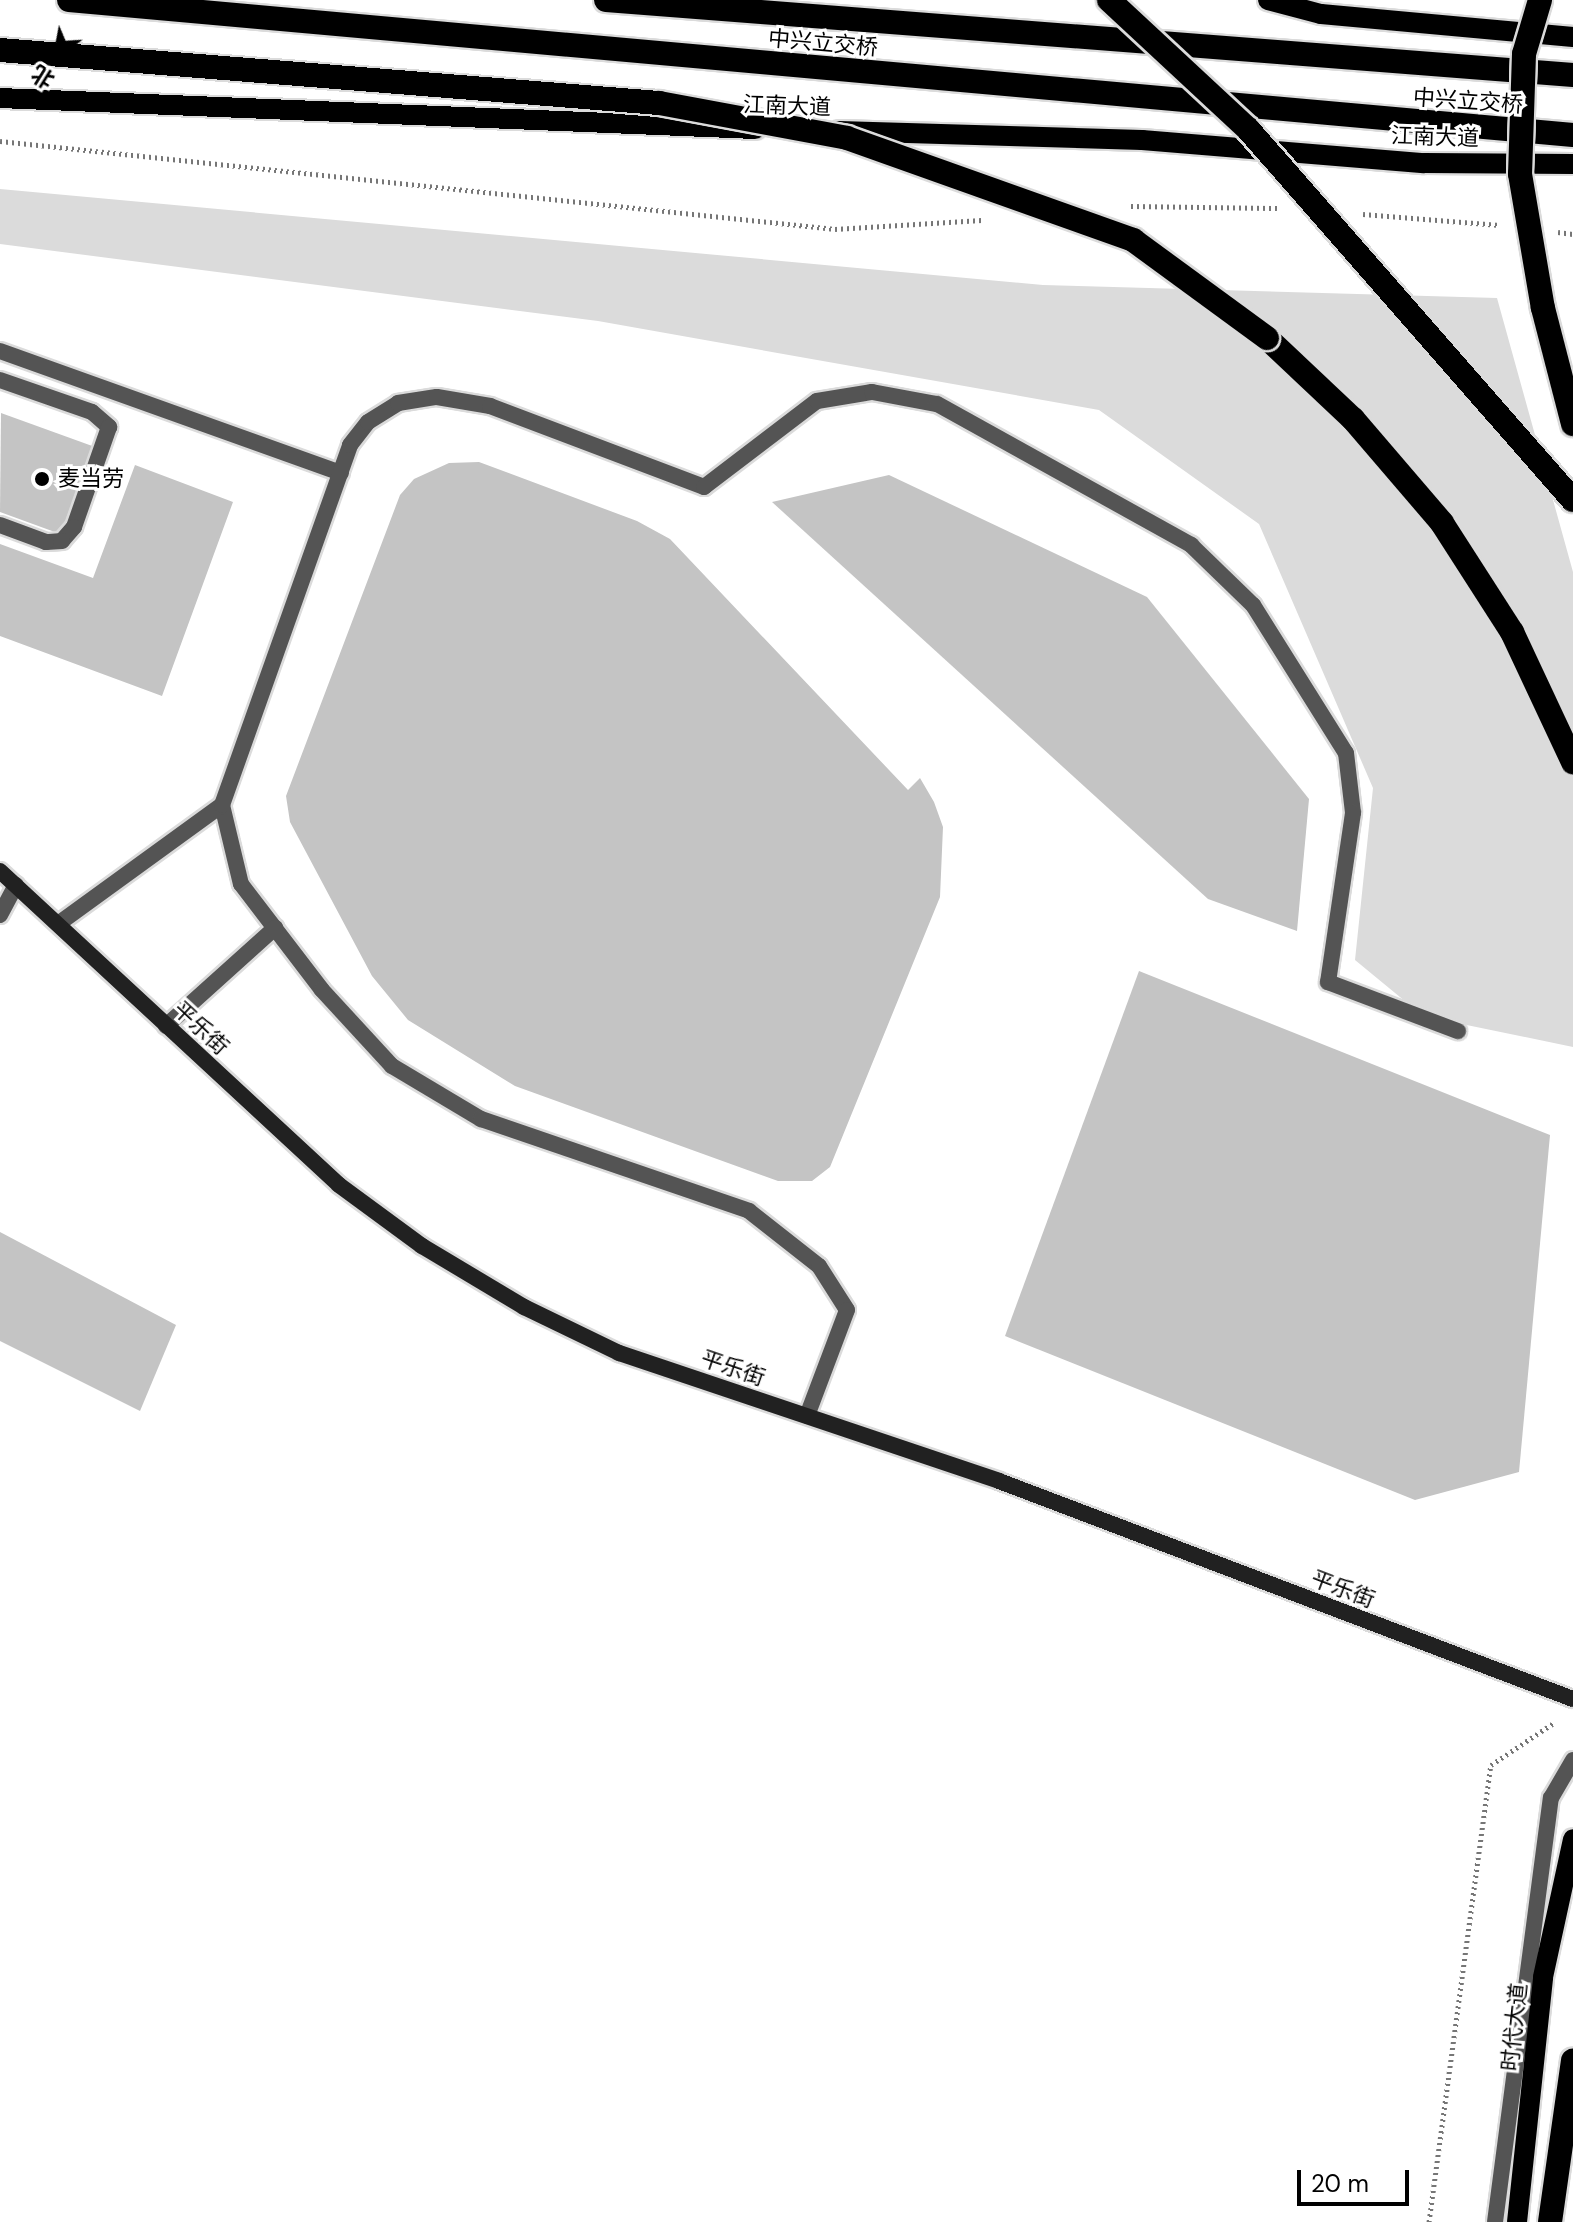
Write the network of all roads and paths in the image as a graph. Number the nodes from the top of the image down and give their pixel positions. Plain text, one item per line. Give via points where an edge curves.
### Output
1 (69, 0) edge
2 (606, 0) edge
3 (1109, 0) edge
4 (1268, 0) edge
5 (1540, 0) edge
6 (1573, 37) edge
7 (0, 50) edge
8 (1573, 75) edge
9 (0, 98) edge
10 (1573, 135) edge
11 (0, 141) edge
12 (1573, 164) edge
13 (1116, 207) dead end
14 (1281, 208) dead end
15 (1353, 213) dead end
16 (994, 219) dead end
17 (1503, 225) dead end
18 (1548, 230) dead end
19 (1573, 234) edge
20 (0, 351) edge
21 (0, 380) edge
22 (1573, 424) edge
23 (341, 473) junction
24 (1573, 500) edge
25 (0, 525) edge
26 (1573, 762) edge
27 (222, 805) junction
28 (0, 871) edge
29 (16, 885) junction
30 (0, 915) edge
31 (58, 924) junction
32 (275, 928) junction
33 (166, 1026) junction
34 (1458, 1031) dead end
35 (807, 1416) junction
36 (1573, 1699) edge
37 (1561, 1718) dead end
38 (1573, 1760) edge
39 (1573, 1839) edge
40 (1573, 2061) edge
41 (1429, 2222) edge
42 (1495, 2222) edge
43 (1517, 2222) edge
44 (1550, 2222) edge

1 - 10 highway, 中兴立交桥, bridge
2 - 8 highway, 中兴立交桥, bridge
3 - 24 highway, bridge via 1248,129
4 - 6 main road via 1321,14
5 - 22 highway, bridge via 1524,54 1520,174 1543,308
7 - 26 highway, bridge via 659,103 847,138 1133,240 1267,338 1353,419 1442,523 1512,632
9 - 12 main road, 江南大道 via 1142,140 1424,163
11 - 16 path via 835,229
13 - 14 path via 1162,203
15 - 17 path
18 - 19 path
20 - 23 street
21 - 25 street via 92,412 109,427 74,527 62,541 46,542
23 - 27 street
23 - 34 street via 350,445 368,422 398,403 437,397 490,406 704,487 817,401 872,392 937,404 1191,545 1253,605 1346,753 1353,813 1328,982
27 - 31 street
27 - 32 street via 241,884
28 - 29 street, 平乐街
29 - 30 street
29 - 31 street, 平乐街
31 - 33 street, 平乐街
32 - 33 street
32 - 35 street via 392,1066 481,1119 749,1211 819,1266 847,1310
33 - 35 street, 平乐街 via 319,1168 422,1246 524,1307 619,1353
35 - 36 street, 平乐街 via 999,1481
37 - 41 path via 1491,1765
38 - 42 street via 1551,1798
39 - 43 main road, 时代大道 via 1543,1977
40 - 44 highway

